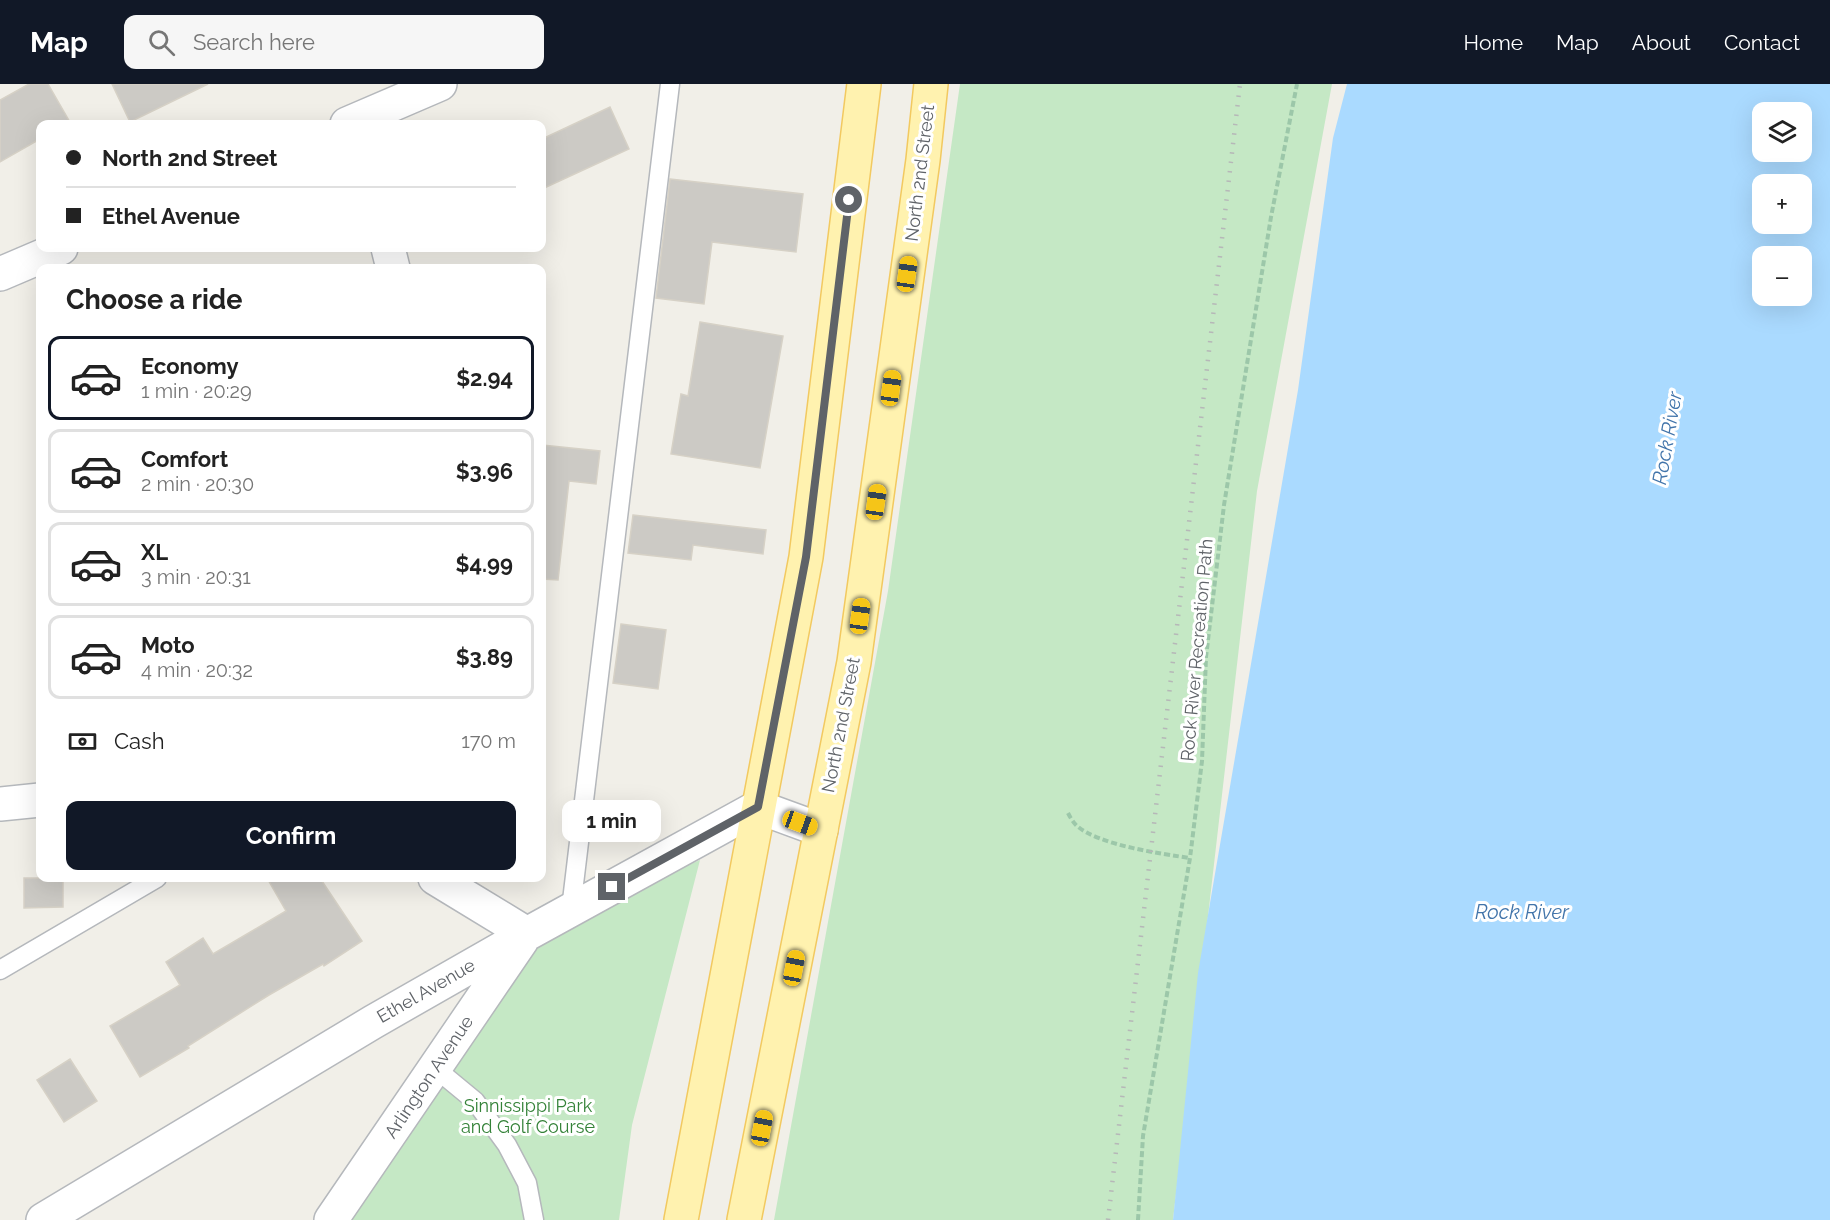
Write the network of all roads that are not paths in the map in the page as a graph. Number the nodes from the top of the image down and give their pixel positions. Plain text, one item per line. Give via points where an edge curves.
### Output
1 (440, 84) edge
2 (670, 84) edge
3 (864, 84) edge
4 (931, 84) edge
5 (361, 120) edge
6 (52, 252) edge
7 (0, 274) edge
8 (36, 800) edge
9 (0, 804) edge
10 (758, 807) junction
11 (821, 830) junction
12 (149, 882) edge
13 (442, 882) edge
14 (571, 909) junction
15 (527, 934) junction
16 (0, 969) edge
17 (435, 1068) junction
18 (43, 1220) edge
19 (331, 1220) edge
20 (534, 1220) edge
21 (681, 1220) edge
22 (744, 1220) edge

1 - 5 street
2 - 14 lane
3 - 10 main road via 806,557
4 - 11 main road, North 2nd Street via 854,662
6 - 7 street
8 - 9 street
10 - 11 street
10 - 14 street, Ethel Avenue
10 - 21 main road
11 - 22 main road, North 2nd Street
12 - 16 lane
13 - 15 street
14 - 15 street, Ethel Avenue
15 - 17 street, Arlington Avenue
15 - 18 street, Ethel Avenue
17 - 19 street, Arlington Avenue
17 - 20 lane via 475,1101 507,1145 527,1184

